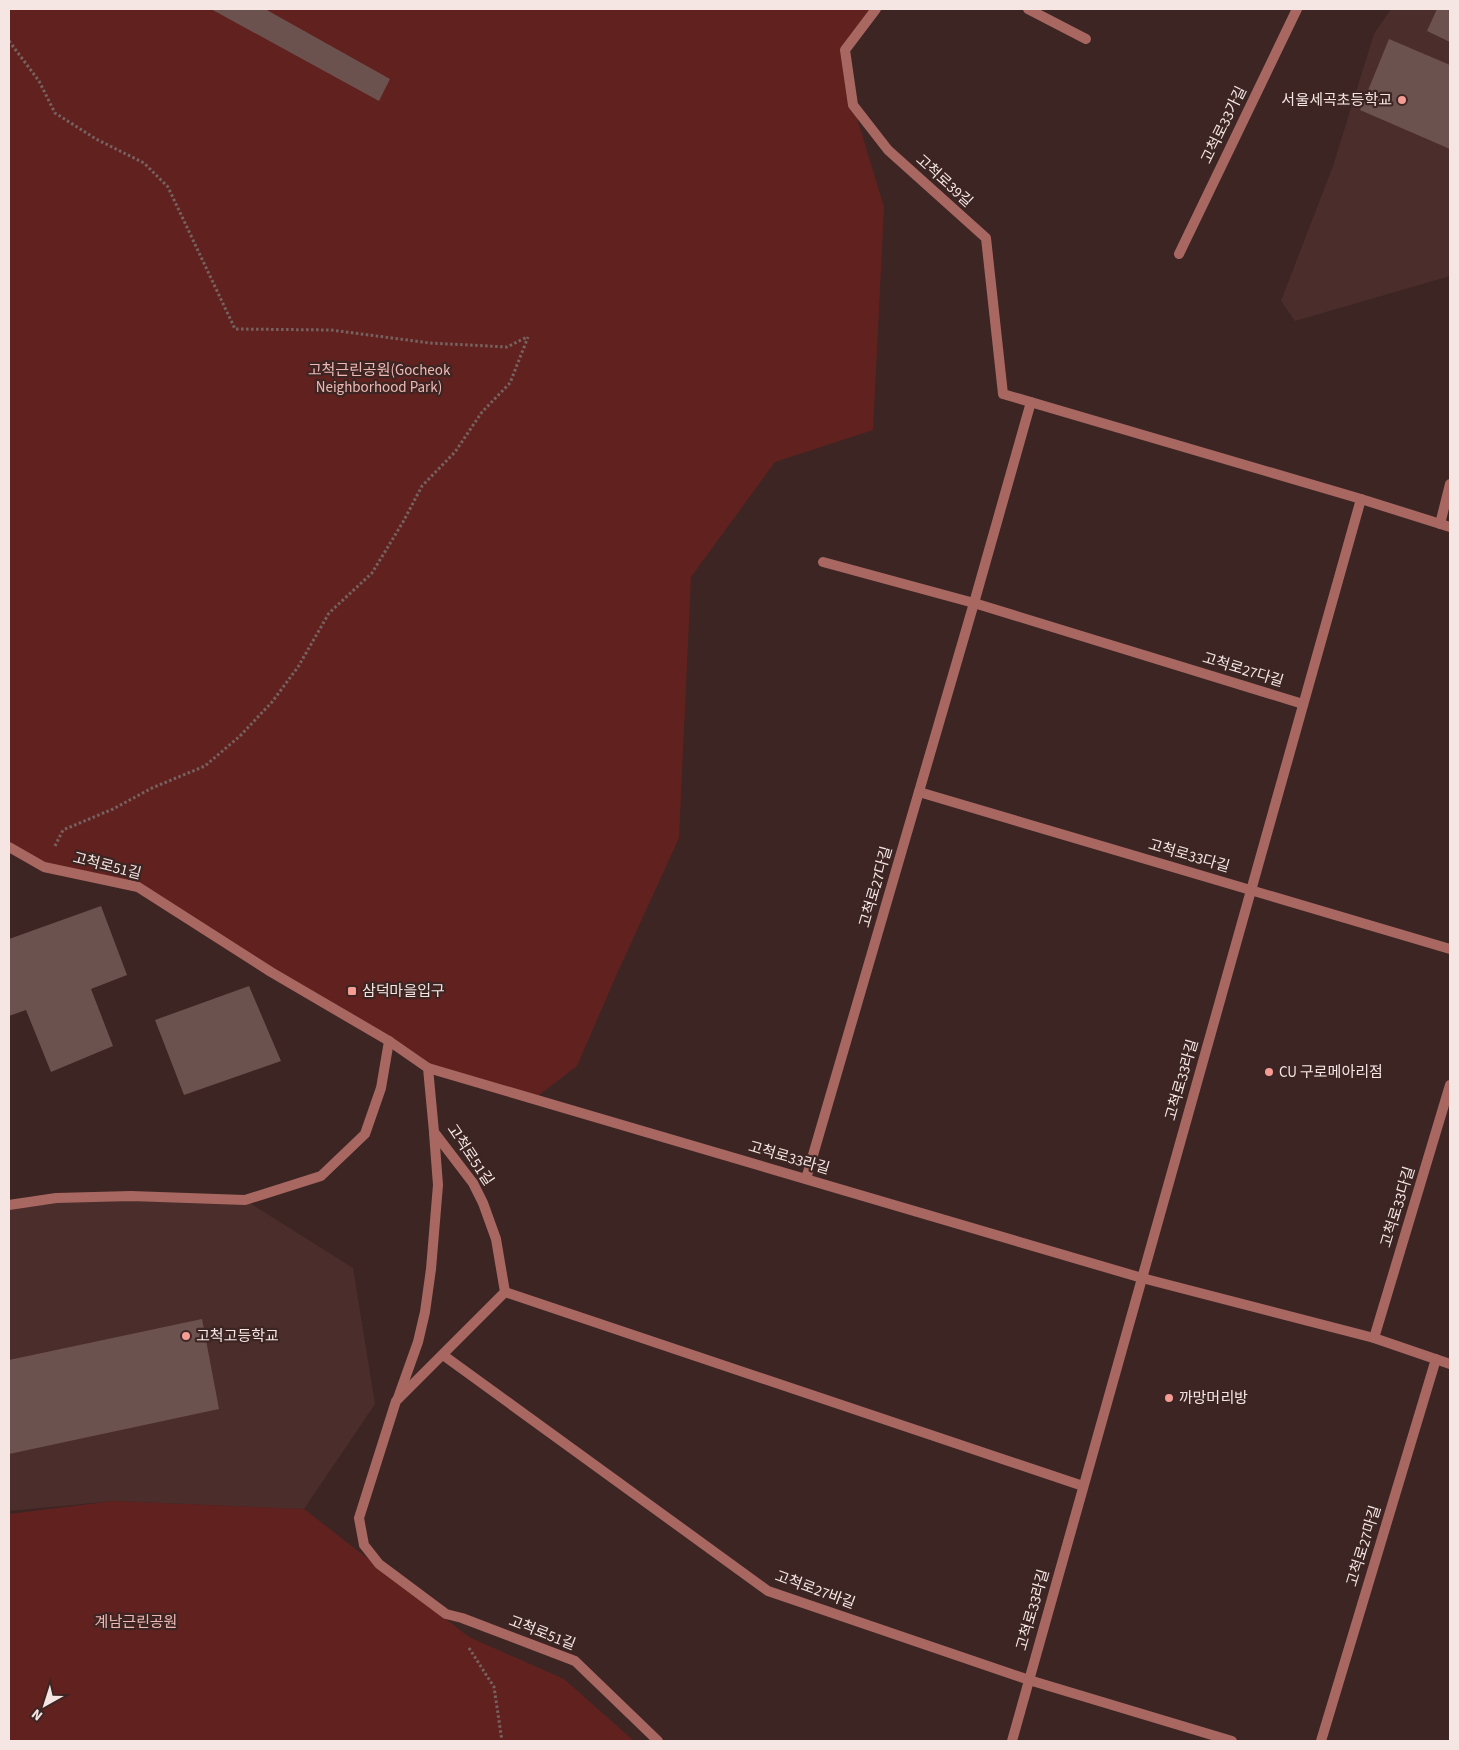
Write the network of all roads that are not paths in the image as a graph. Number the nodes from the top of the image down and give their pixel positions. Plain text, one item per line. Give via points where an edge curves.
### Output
1 (876, 9) edge
2 (1028, 9) edge
3 (1297, 9) edge
4 (1086, 40) dead end
5 (1179, 254) dead end
6 (1031, 402) junction
7 (1450, 484) edge
8 (1361, 499) junction
9 (1445, 526) edge
10 (823, 562) dead end
11 (974, 603) junction
12 (1303, 704) junction
13 (919, 792) junction
14 (9, 847) edge
15 (1251, 890) junction
16 (1450, 949) edge
17 (389, 1041) junction
18 (428, 1068) junction
19 (1450, 1085) edge
20 (434, 1132) junction
21 (806, 1179) junction
22 (9, 1205) edge
23 (1142, 1278) junction
24 (505, 1292) junction
25 (1374, 1338) junction
26 (443, 1355) junction
27 (1436, 1359) junction
28 (1450, 1364) edge
29 (396, 1401) junction
30 (1083, 1486) junction
31 (1029, 1680) junction
32 (658, 1741) edge
33 (1012, 1741) edge
34 (1232, 1741) edge
35 (1321, 1741) edge

1 - 6 street, 고척로39길 via 845,50 853,105 888,150 986,238 1003,394
2 - 4 street
3 - 5 street, 고척로33가길
6 - 8 street
6 - 11 street, 고척로27다길
7 - 9 street
8 - 9 street
8 - 12 street
10 - 11 street, 고척로27다길
11 - 12 street, 고척로27다길
11 - 13 street, 고척로27다길
12 - 15 street
13 - 15 street, 고척로33다길
13 - 21 street, 고척로27다길
14 - 17 street, 고척로51길 via 44,867 138,887 271,972
15 - 16 street, 고척로33다길
15 - 23 street, 고척로33라길
17 - 18 street, 고척로51길
17 - 22 street via 381,1088 364,1134 321,1176 245,1200 131,1196 56,1198
18 - 20 street, 고척로51길
18 - 21 street, 고척로33라길
19 - 25 street, 고척로33다길
20 - 24 street, 고척로51길 via 473,1183 483,1203 496,1239
20 - 29 street via 438,1185 425,1312 418,1342
21 - 23 street, 고척로33라길
23 - 25 street
23 - 30 street, 고척로33라길
24 - 26 street, 고척로51길
24 - 30 street
25 - 27 street
26 - 29 street, 고척로51길
26 - 31 street, 고척로27바길 via 768,1591
27 - 28 street
27 - 35 street, 고척로27마길
29 - 32 street, 고척로51길 via 359,1518 364,1545 379,1564 446,1614 575,1661
30 - 31 street, 고척로33라길
31 - 33 street, 고척로33라길
31 - 34 street, 고척로27바길

